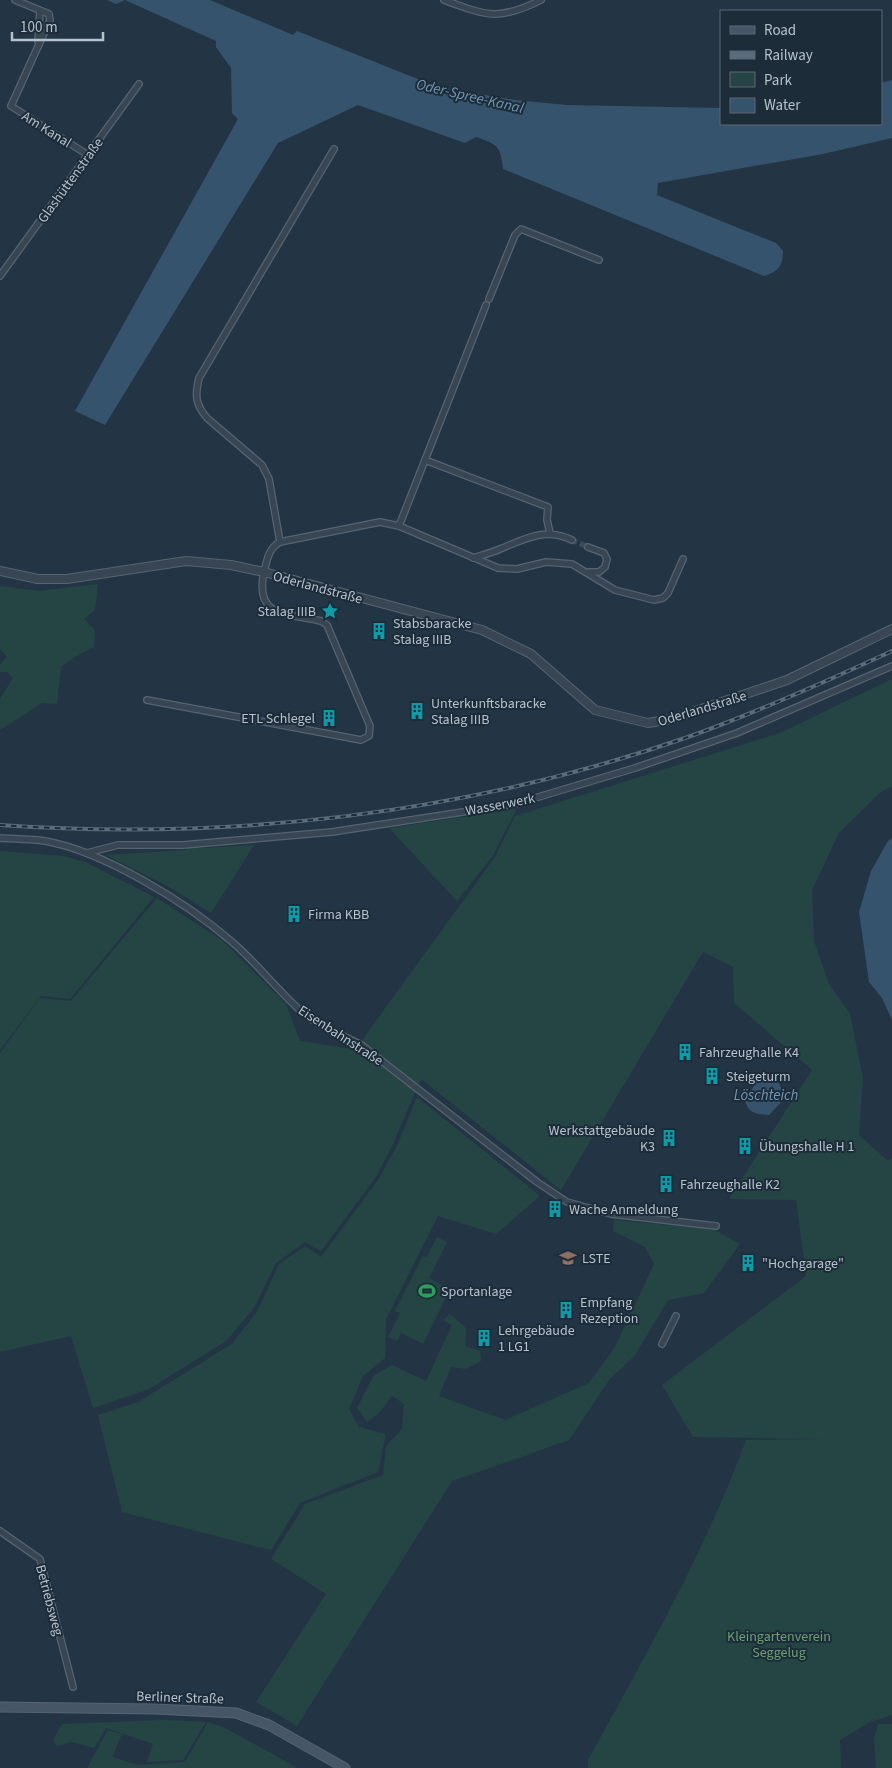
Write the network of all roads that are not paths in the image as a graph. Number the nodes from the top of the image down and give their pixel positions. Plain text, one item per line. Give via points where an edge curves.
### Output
1 (15, 0) edge
2 (444, 0) edge
3 (541, 0) edge
4 (40, 11) junction
5 (38, 45) junction
6 (139, 84) dead end
7 (334, 150) dead end
8 (88, 155) junction
9 (599, 260) dead end
10 (0, 276) edge
11 (425, 460) junction
12 (399, 526) junction
13 (550, 533) junction
14 (572, 540) tunnel mouth
15 (280, 542) junction
16 (588, 547) tunnel mouth
17 (473, 558) junction
18 (683, 559) dead end
19 (0, 571) edge
20 (264, 572) junction
21 (589, 572) junction
22 (892, 629) edge
23 (892, 666) edge
24 (147, 700) dead end
25 (0, 838) edge
26 (87, 853) junction
27 (716, 1226) dead end
28 (676, 1316) dead end
29 (662, 1344) dead end
30 (0, 1531) edge
31 (73, 1687) dead end
32 (0, 1707) edge
33 (344, 1768) edge

1 - 4 street
2 - 3 street via 478,13 495,15 520,11
4 - 5 street, Am Kanal
4 - 5 street, Am Kanal via 49,14 50,20
5 - 8 street, Am Kanal via 11,106
6 - 8 street, Glashüttenstraße
7 - 15 street via 199,378 195,397 208,418 262,465 269,479
8 - 10 street, Glashüttenstraße
9 - 11 street via 521,229 515,235
11 - 12 street
11 - 13 street via 548,507
12 - 15 street via 380,522
12 - 17 street
13 - 14 street
13 - 17 street via 532,535
15 - 20 street, Oderlandstraße via 272,547
16 - 21 street via 604,553 607,559 605,568
17 - 21 street via 498,568 517,569 546,562 572,564
18 - 21 street via 668,593 654,600 615,590
19 - 20 street, Oderlandstraße via 38,579 67,578 186,561
20 - 22 street, Oderlandstraße via 482,630 531,654 595,710 648,724 788,680
20 - 24 street, Oderlandstraße via 262,597 267,606 327,625 370,726 369,736 361,740
23 - 26 street, Wasserwerk via 737,733 515,804 332,832 183,845 118,846
25 - 26 street, Eisenbahnstraße via 44,841
26 - 27 street, Eisenbahnstraße via 163,892 224,935 304,1014 332,1032 360,1044 562,1200 608,1214
28 - 29 street
30 - 31 street, Betriebsweg via 40,1559
32 - 33 main road, Berliner Straße via 236,1713 270,1725

